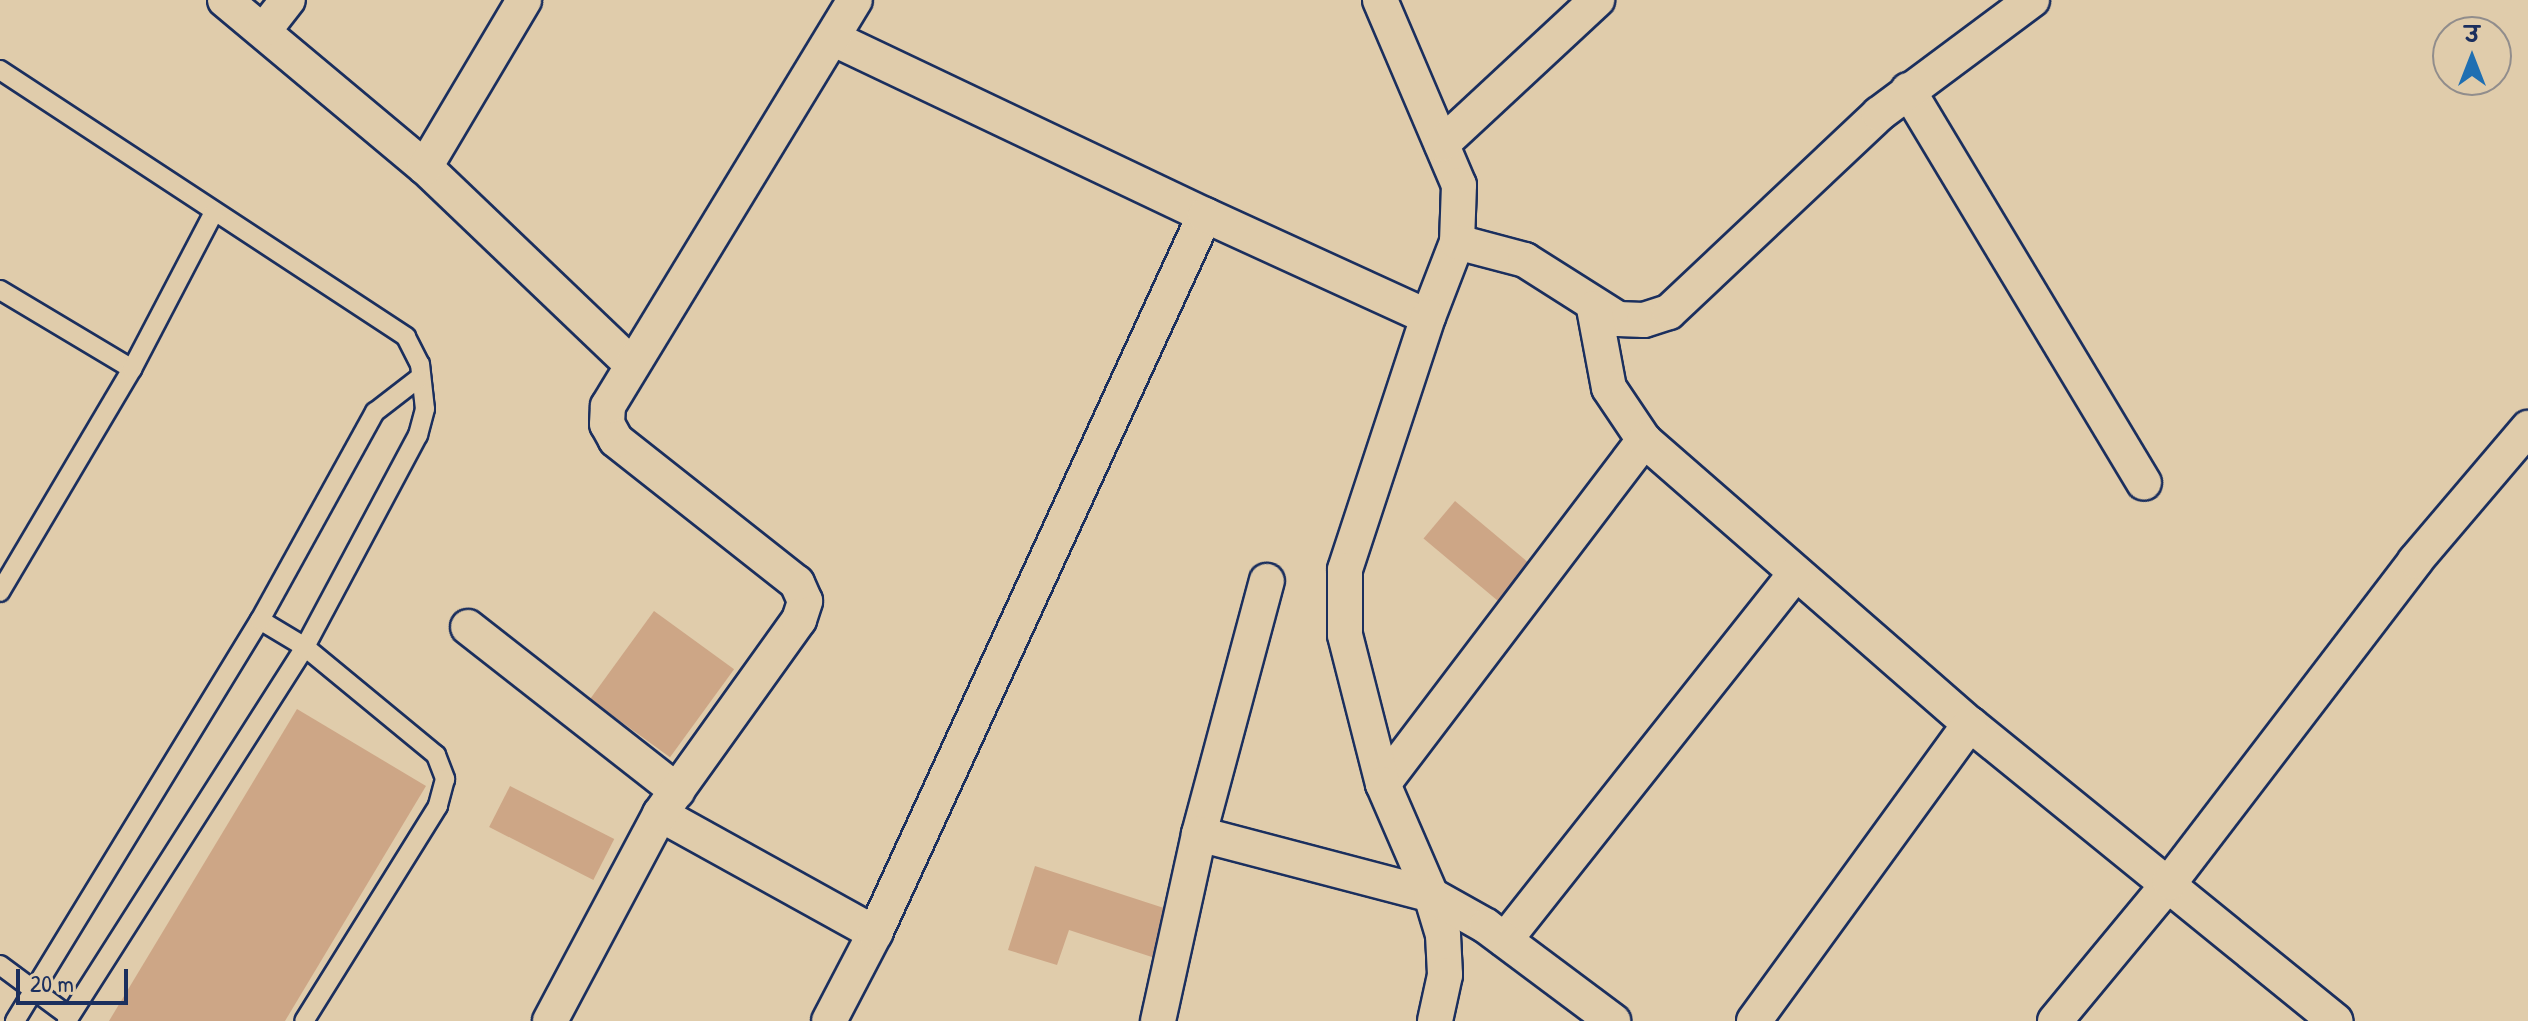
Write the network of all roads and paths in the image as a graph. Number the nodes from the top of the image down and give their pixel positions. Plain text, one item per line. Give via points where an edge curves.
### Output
1 (225, 0) edge
2 (288, 0) edge
3 (524, 0) edge
4 (855, 0) edge
5 (1380, 0) edge
6 (1597, 0) edge
7 (2032, 0) edge
8 (265, 29) junction
9 (834, 39) junction
10 (0, 70) edge
11 (1908, 90) junction
12 (1442, 144) junction
13 (425, 167) junction
14 (214, 212) junction
15 (1205, 215) junction
16 (1457, 242) junction
17 (0, 290) edge
18 (1594, 308) junction
19 (1428, 317) junction
20 (630, 363) junction
21 (132, 369) junction
22 (419, 378) junction
23 (2528, 428) edge
24 (1644, 440) junction
25 (2144, 482) dead end
26 (1796, 573) junction
27 (1267, 581) dead end
28 (0, 592) edge
29 (260, 620) junction
30 (468, 627) dead end
31 (305, 647) junction
32 (1970, 724) junction
33 (1383, 784) junction
34 (668, 802) junction
35 (1199, 834) junction
36 (2170, 882) junction
37 (1431, 895) junction
38 (875, 933) junction
39 (1505, 940) junction
40 (0, 965) edge
41 (34, 987) junction
42 (68, 1019) edge
43 (15, 1021) edge
44 (304, 1021) edge
45 (550, 1021) edge
46 (829, 1021) edge
47 (1158, 1021) edge
48 (1435, 1021) edge
49 (1613, 1021) edge
50 (1754, 1021) edge
51 (2055, 1021) edge
52 (2336, 1021) edge

1 - 8 street
2 - 8 street
3 - 13 street
4 - 9 street
5 - 12 street
6 - 12 street
7 - 11 street
8 - 13 street
9 - 15 street
9 - 20 street
10 - 14 lane
11 - 18 street via 1687,300 1644,320 1618,319
11 - 25 street
12 - 16 street via 1459,185
13 - 20 street
14 - 21 lane
14 - 22 lane via 406,337 420,364
15 - 19 street
15 - 38 street
16 - 18 street via 1525,260
16 - 19 street
17 - 21 lane
18 - 24 street via 1609,388
19 - 33 street via 1345,570 1345,635
20 - 34 street via 608,406 607,424 616,440 797,583 805,601 799,620
21 - 28 lane
22 - 29 lane via 375,412
22 - 31 lane via 425,409 418,435
23 - 36 street via 2415,561
24 - 26 street
24 - 33 street
26 - 32 street
26 - 39 street
27 - 35 street
29 - 31 lane
29 - 41 lane
30 - 34 street
31 - 42 lane
31 - 44 lane via 436,755 445,779 438,806
32 - 36 street
32 - 50 street
33 - 37 street
34 - 38 street
34 - 45 street
35 - 37 street
35 - 47 street
36 - 51 street
36 - 52 street
37 - 39 street
37 - 48 street via 1443,935 1445,975
38 - 46 street
39 - 49 street
40 - 41 lane
41 - 42 lane
41 - 43 lane

